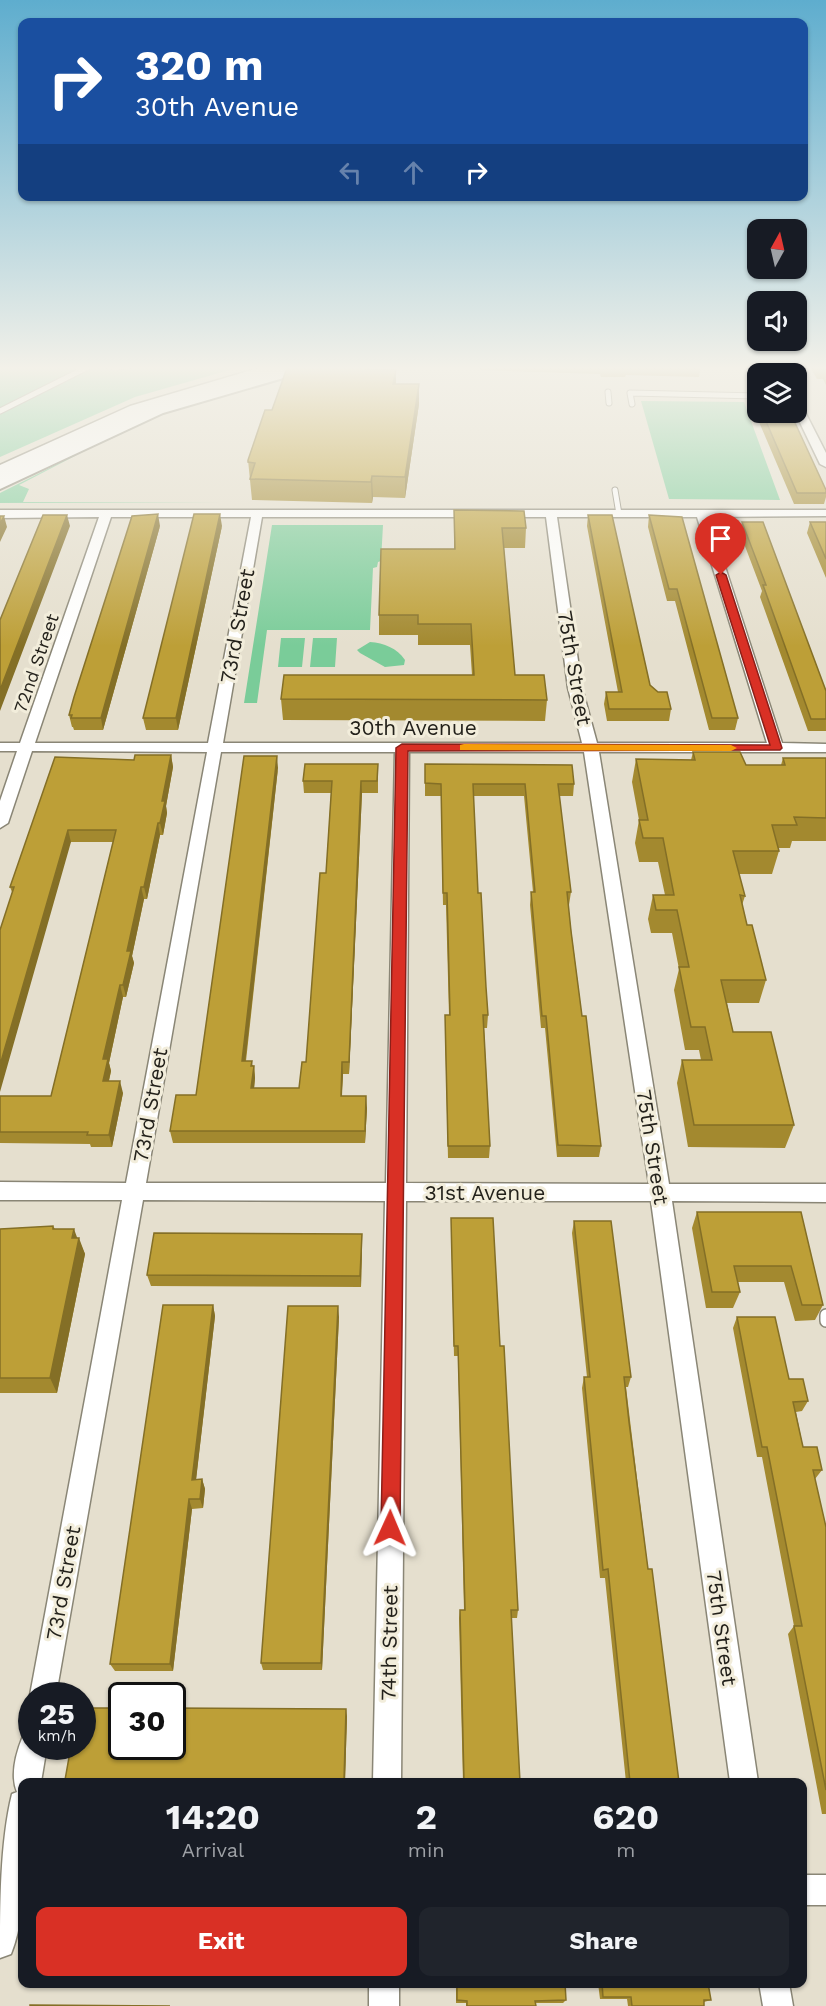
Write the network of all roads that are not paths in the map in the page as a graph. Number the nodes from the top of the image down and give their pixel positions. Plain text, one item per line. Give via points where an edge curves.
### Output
1 (31, 459) edge
2 (52, 459) edge
3 (0, 473) edge
4 (0, 484) edge
5 (615, 490) dead end
6 (826, 513) edge
7 (0, 514) edge
8 (106, 514) junction
9 (257, 514) junction
10 (551, 514) junction
11 (619, 514) junction
12 (702, 514) junction
13 (0, 747) edge
14 (26, 747) junction
15 (214, 747) junction
16 (402, 748) junction
17 (590, 748) junction
18 (776, 748) junction
19 (826, 748) edge
20 (0, 823) edge
21 (0, 1191) edge
22 (134, 1191) junction
23 (395, 1192) junction
24 (660, 1192) junction
25 (826, 1193) edge
26 (826, 1315) edge
27 (826, 1321) edge
28 (45, 1682) edge
29 (31, 1760) edge
30 (28, 1778) edge
31 (387, 1778) edge
32 (743, 1778) edge
33 (18, 1835) edge
34 (11, 1888) edge
35 (807, 1890) edge
36 (826, 1890) edge
37 (0, 1943) edge
38 (384, 1988) edge
39 (775, 1988) edge
40 (384, 2006) edge
41 (778, 2006) edge

1 - 3 highway
2 - 4 main road
5 - 11 lane
6 - 12 street
7 - 8 street
8 - 9 street
8 - 14 street, 72nd Street
9 - 10 street
9 - 15 street, 73rd Street
10 - 11 street
10 - 17 street, 75th Street via 575,688
11 - 12 street
12 - 18 street
13 - 14 street, 30th Avenue
14 - 15 street, 30th Avenue
14 - 20 street, 72nd Street
15 - 16 street, 30th Avenue
15 - 22 street, 73rd Street
16 - 17 street, 30th Avenue
16 - 23 street, 74th Street
17 - 18 street, 30th Avenue
17 - 24 street, 75th Street
18 - 19 street, 30th Avenue
21 - 22 street, 31st Avenue
22 - 23 street, 31st Avenue
22 - 28 street, 73rd Street
23 - 24 street, 31st Avenue
23 - 31 street, 74th Street
24 - 25 street, 31st Avenue
24 - 32 street, 75th Street
26 - 27 lane
29 - 30 street
33 - 34 street
34 - 37 street
35 - 36 street
38 - 40 street
39 - 41 street

